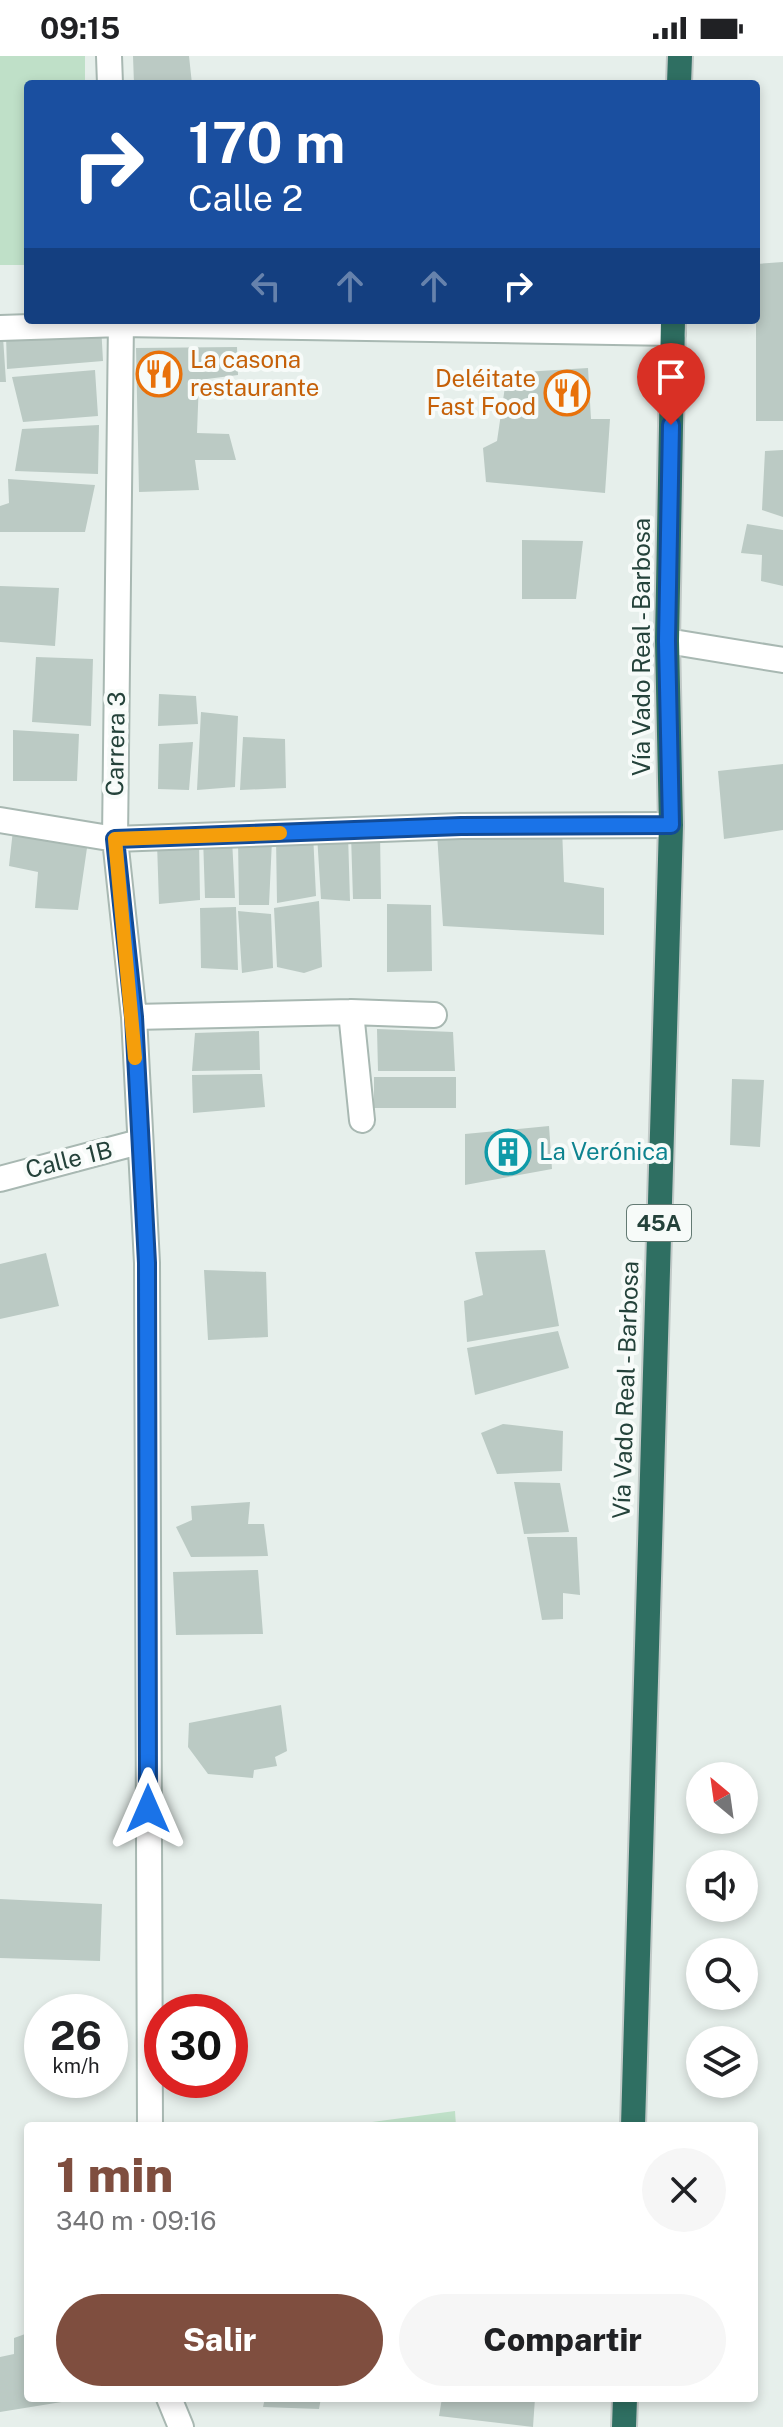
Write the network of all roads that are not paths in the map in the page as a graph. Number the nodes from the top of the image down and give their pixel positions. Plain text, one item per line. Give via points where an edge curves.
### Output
1 (109, 56) edge
2 (680, 56) edge
3 (110, 80) edge
4 (679, 80) edge
5 (81, 324) edge
6 (121, 324) edge
7 (397, 324) edge
8 (673, 326) edge
9 (0, 328) edge
10 (667, 641) junction
11 (783, 660) edge
12 (0, 820) edge
13 (671, 825) junction
14 (115, 839) junction
15 (351, 1012) junction
16 (434, 1015) dead end
17 (134, 1017) junction
18 (362, 1120) dead end
19 (139, 1142) junction
20 (0, 1179) edge
21 (150, 2122) edge
22 (633, 2122) edge
23 (171, 2402) edge
24 (625, 2402) edge
25 (181, 2427) edge
26 (624, 2427) edge

1 - 3 street
2 - 4 highway
5 - 9 street
6 - 14 street, Carrera 3
7 - 8 street
8 - 10 highway, Vía Vado Real - Barbosa / 45A
10 - 11 street
10 - 13 highway, Vía Vado Real - Barbosa / 45A
12 - 14 street
13 - 14 street via 461,826
13 - 22 highway, Vía Vado Real - Barbosa / 45A
14 - 17 street, Carrera 3
15 - 16 street
15 - 17 street
15 - 18 street
17 - 19 street, Carrera 3
19 - 20 street, Calle 1B
19 - 21 street, Carrera 3 via 150,1404
23 - 25 street
24 - 26 highway

